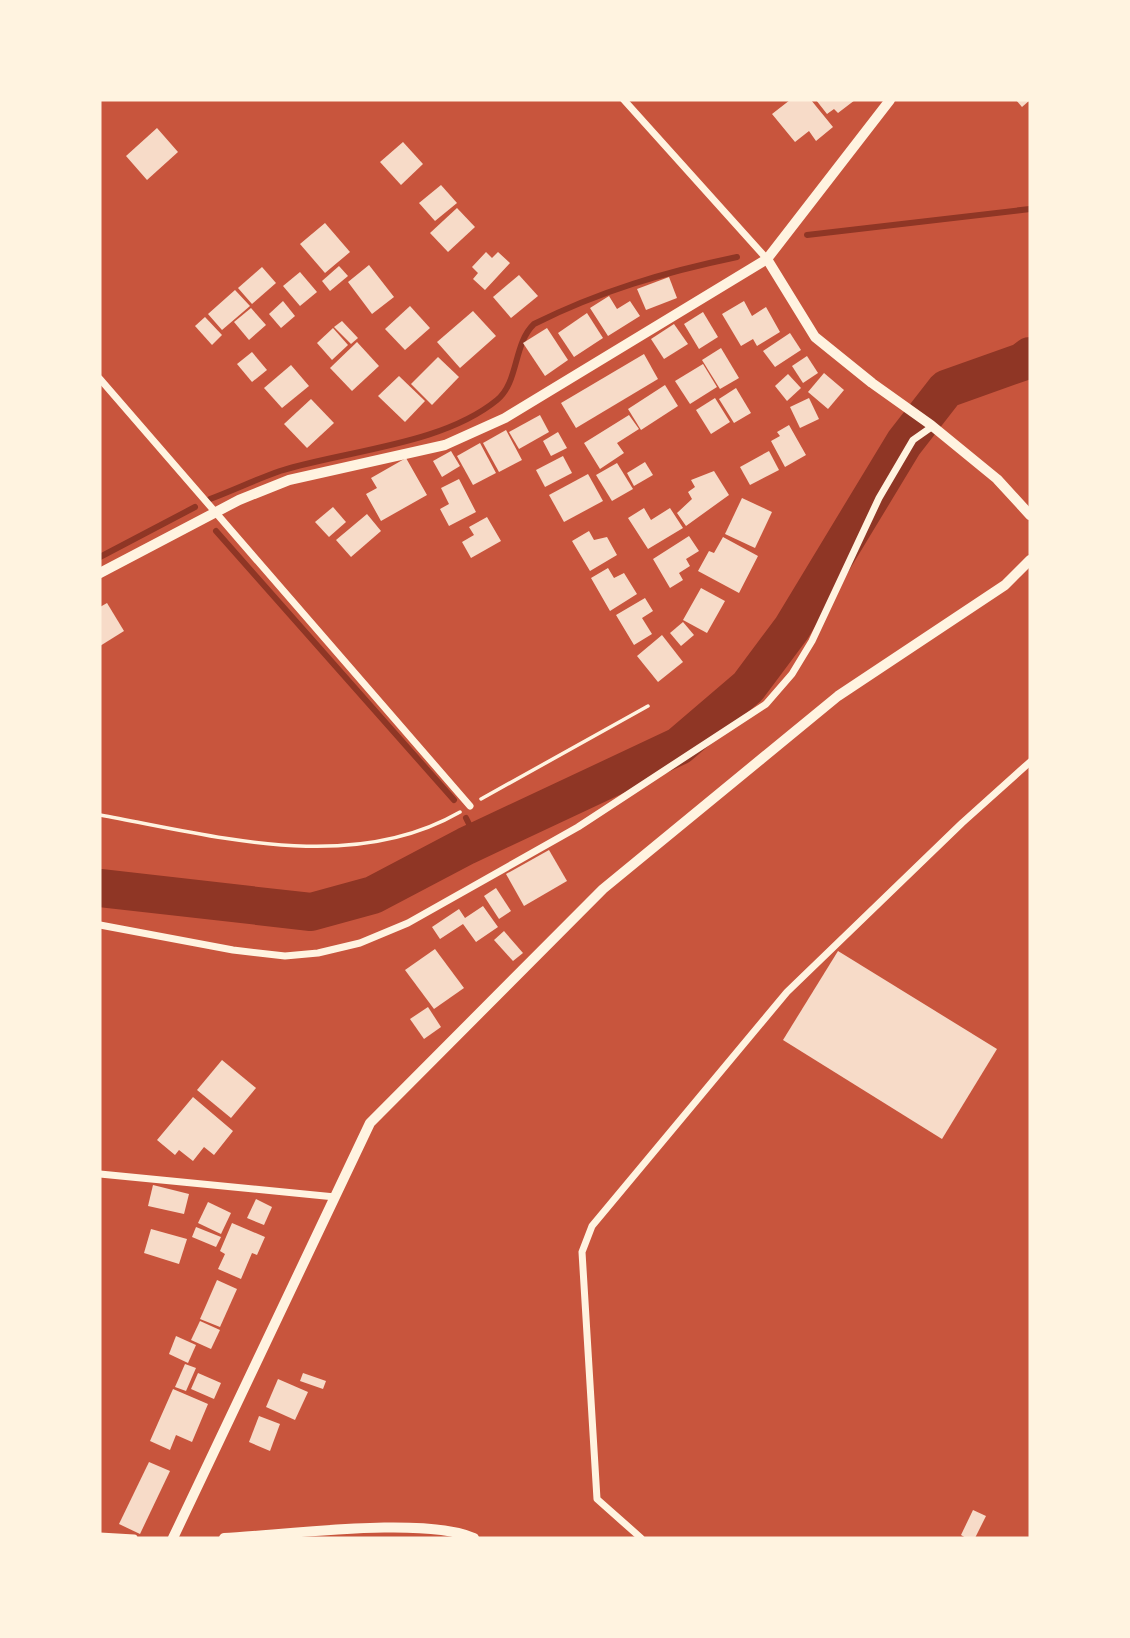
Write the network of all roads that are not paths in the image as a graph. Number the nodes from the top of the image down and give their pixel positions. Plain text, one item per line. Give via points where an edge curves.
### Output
1 (624, 100) edge
2 (890, 100) edge
3 (767, 259) junction
4 (100, 379) edge
5 (932, 426) junction
6 (211, 508) junction
7 (1030, 515) edge
8 (1030, 560) edge
9 (100, 573) edge
10 (1030, 762) edge
11 (470, 806) road end
12 (100, 925) edge
13 (100, 1174) edge
14 (335, 1197) junction
15 (100, 1536) edge
16 (134, 1538) edge
17 (173, 1538) edge
18 (224, 1538) edge
19 (474, 1538) edge
20 (641, 1538) edge

1 - 3 street
2 - 3 street
3 - 5 street via 815,337
3 - 6 street via 493,423 445,445 289,480
4 - 6 street
5 - 7 street via 997,479
5 - 12 street via 913,440 879,498 812,641 766,704 578,827 408,923 360,943 318,953 285,956 246,951
6 - 9 street
6 - 11 street
8 - 14 street via 1005,585 838,696 603,889 370,1123
10 - 20 street via 786,992 592,1226 582,1252 597,1499
13 - 14 street
14 - 17 street
15 - 16 street
18 - 19 street via 413,1528 461,1532

